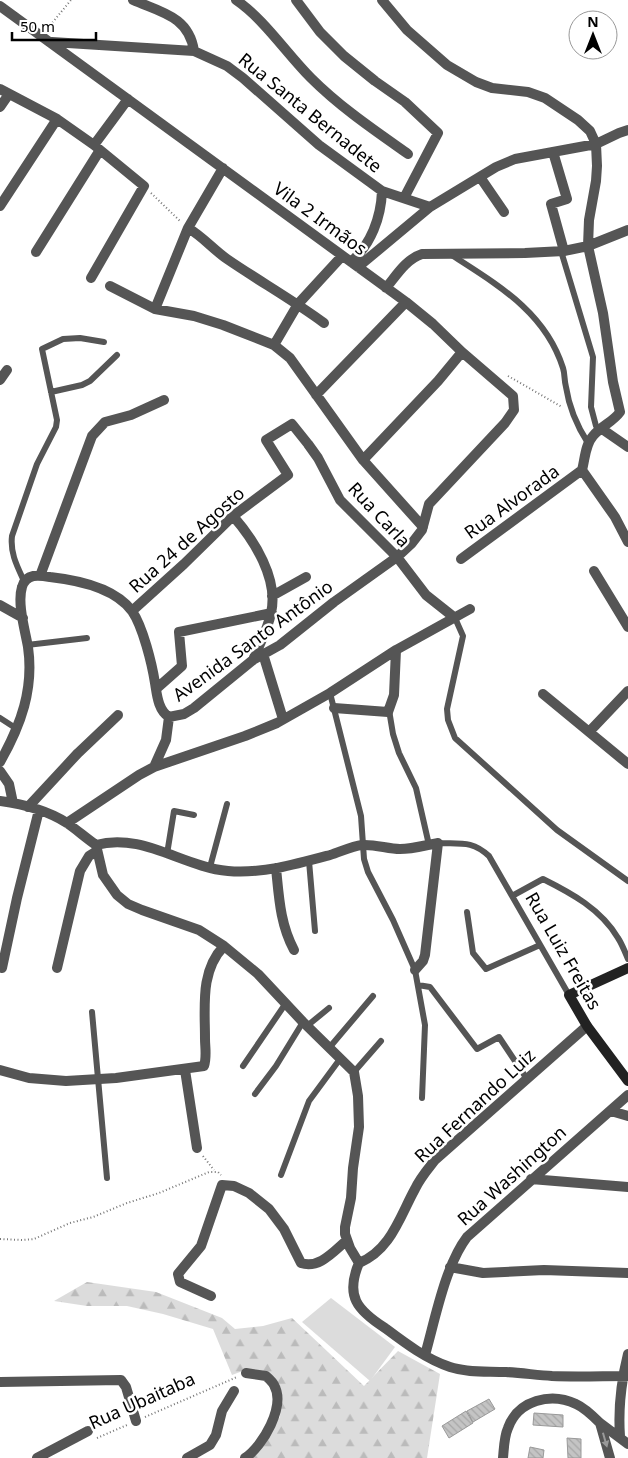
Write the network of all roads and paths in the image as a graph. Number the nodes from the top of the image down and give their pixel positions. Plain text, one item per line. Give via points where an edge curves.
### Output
1 (71, 0) edge
2 (133, 0) edge
3 (236, 0) edge
4 (296, 0) edge
5 (382, 0) edge
6 (145, 2) edge
7 (0, 6) edge
8 (42, 35) junction
9 (51, 42) junction
10 (194, 51) junction
11 (4, 92) edge
12 (128, 99) junction
13 (0, 107) edge
14 (58, 119) junction
15 (628, 130) edge
16 (596, 144) junction
17 (97, 147) junction
18 (553, 152) junction
19 (408, 154) dead end
20 (223, 168) junction
21 (480, 176) junction
22 (144, 186) junction
23 (382, 191) junction
24 (404, 198) junction
25 (0, 206) edge
26 (430, 207) junction
27 (504, 212) dead end
28 (188, 228) junction
29 (628, 230) edge
30 (588, 246) junction
31 (563, 251) junction
32 (36, 252) dead end
33 (448, 253) junction
34 (350, 262) junction
35 (91, 278) dead end
36 (110, 286) dead end
37 (386, 288) junction
38 (406, 302) junction
39 (298, 304) junction
40 (155, 309) junction
41 (324, 323) dead end
42 (104, 342) dead end
43 (274, 345) junction
44 (460, 350) junction
45 (117, 355) dead end
46 (8, 370) dead end
47 (508, 376) dead end
48 (0, 380) edge
49 (51, 392) junction
50 (316, 395) junction
51 (164, 400) dead end
52 (573, 413) junction
53 (292, 424) joint
54 (599, 427) junction
55 (588, 443) junction
56 (628, 447) edge
57 (363, 460) junction
58 (582, 470) junction
59 (233, 516) junction
60 (423, 527) junction
61 (628, 542) edge
62 (397, 557) junction
63 (461, 559) dead end
64 (594, 571) dead end
65 (40, 576) junction
66 (306, 577) dead end
67 (24, 581) junction
68 (272, 596) junction
69 (0, 605) edge
70 (470, 609) dead end
71 (132, 611) junction
72 (272, 613) junction
73 (23, 618) junction
74 (455, 618) junction
75 (628, 627) edge
76 (87, 638) dead end
77 (27, 645) junction
78 (396, 650) junction
79 (264, 654) junction
80 (253, 660) junction
81 (156, 690) junction
82 (628, 691) edge
83 (330, 693) junction
84 (543, 694) dead end
85 (334, 708) junction
86 (389, 710) junction
87 (118, 716) dead end
88 (169, 717) junction
89 (0, 718) edge
90 (283, 719) junction
91 (17, 730) junction
92 (589, 732) junction
93 (0, 762) edge
94 (628, 764) edge
95 (154, 767) junction
96 (0, 771) edge
97 (0, 801) edge
98 (13, 803) junction
99 (227, 804) dead end
100 (28, 807) junction
101 (39, 810) junction
102 (194, 815) dead end
103 (67, 823) junction
104 (434, 844) junction
105 (362, 845) junction
106 (96, 848) junction
107 (167, 854) junction
108 (309, 861) junction
109 (210, 867) junction
110 (276, 868) junction
111 (628, 881) edge
112 (512, 896) junction
113 (466, 912) dead end
114 (316, 931) dead end
115 (540, 945) junction
116 (224, 946) junction
117 (294, 950) dead end
118 (628, 959) edge
119 (2, 968) dead end
120 (57, 968) dead end
121 (628, 968) edge
122 (414, 970) junction
123 (418, 985) junction
124 (569, 994) junction
125 (373, 996) dead end
126 (286, 1003) junction
127 (329, 1008) dead end
128 (92, 1012) dead end
129 (305, 1024) junction
130 (587, 1026) junction
131 (381, 1040) dead end
132 (329, 1048) junction
133 (340, 1059) junction
134 (243, 1066) dead end
135 (0, 1070) edge
136 (185, 1070) junction
137 (354, 1072) junction
138 (97, 1079) junction
139 (527, 1079) junction
140 (628, 1081) edge
141 (255, 1094) dead end
142 (628, 1095) edge
143 (422, 1098) dead end
144 (611, 1111) junction
145 (628, 1116) edge
146 (197, 1148) joint
147 (214, 1171) junction
148 (218, 1172) dead end
149 (281, 1175) dead end
150 (107, 1178) dead end
151 (531, 1179) junction
152 (628, 1188) edge
153 (0, 1239) edge
154 (346, 1241) junction
155 (359, 1263) junction
156 (450, 1268) junction
157 (628, 1273) edge
158 (211, 1296) dead end
159 (628, 1354) edge
160 (425, 1356) junction
161 (246, 1373) joint
162 (625, 1376) edge
163 (0, 1382) edge
164 (234, 1391) dead end
165 (136, 1421) junction
166 (600, 1423) junction
167 (91, 1435) joint
168 (624, 1440) edge
169 (37, 1458) edge
170 (188, 1458) edge
171 (245, 1458) edge
172 (502, 1458) edge
173 (610, 1458) edge

1 - 8 path
2 - 6 street
3 - 19 street via 248,8 339,104
4 - 24 street via 320,32 344,56 405,102 438,133
5 - 16 street via 407,30 447,65 492,88 528,92 545,98 578,120 590,131
6 - 10 street via 180,22 188,31
7 - 8 street, Vila 2 Irmãos
8 - 9 street, Vila 2 Irmãos
9 - 10 street
9 - 12 street, Vila 2 Irmãos
10 - 23 street, Rua Santa Bernadete via 232,70 319,144
11 - 13 street
11 - 14 street
12 - 17 street
12 - 20 street, Vila 2 Irmãos
14 - 17 street
14 - 25 street
15 - 16 street
16 - 18 street
16 - 30 street via 596,181
17 - 22 street
17 - 32 street
18 - 21 street via 515,159
18 - 31 street via 567,199 551,204
20 - 28 street
20 - 34 street, Vila 2 Irmãos
21 - 26 street
21 - 27 street
22 - 28 path
22 - 35 street
23 - 24 street, Rua Santa Bernadete
23 - 34 street via 377,223 361,253
24 - 26 street, Rua Santa Bernadete
26 - 34 street
28 - 39 street via 252,276
28 - 40 street
29 - 30 street
30 - 31 street
30 - 54 street via 620,410
31 - 33 street
31 - 54 lane via 593,357 591,407
33 - 37 street via 416,256
33 - 52 lane via 508,292 531,314 555,348 564,370
34 - 37 street, Vila 2 Irmãos
34 - 39 street
36 - 40 street
37 - 38 street, Vila 2 Irmãos
38 - 44 street, Vila 2 Irmãos
38 - 50 street
39 - 41 street
39 - 43 street
40 - 43 street via 194,316
42 - 49 lane via 64,339 42,349
43 - 50 street via 290,358
44 - 57 street via 438,381
44 - 60 street, Vila 2 Irmãos via 513,396 514,410 429,504
45 - 49 lane via 82,386
46 - 48 street
47 - 52 path
49 - 67 lane via 56,427 37,464 12,536 13,556
50 - 57 street
51 - 65 street via 131,415 105,422 92,436
52 - 55 lane
53 - 59 street, Rua 24 de Agosto via 266,440 288,475
53 - 62 street, Rua Carla via 318,458 340,500
54 - 55 street
54 - 56 street
55 - 58 street, Rua Alvorada
57 - 60 street
58 - 61 street, Rua Alvorada via 615,517
58 - 63 street, Rua Alvorada
59 - 68 street via 258,550
59 - 71 street, Rua 24 de Agosto
60 - 62 street, Avenida Santo Antônio
62 - 74 street, Rua Carla via 426,595
62 - 79 street, Avenida Santo Antônio
64 - 75 street
65 - 67 street via 30,576
65 - 71 street via 99,588
66 - 68 street
67 - 73 street via 21,597
68 - 72 street
69 - 73 street
70 - 74 street
71 - 81 street via 145,640
72 - 80 street
72 - 81 street via 179,632 182,666
73 - 77 street
74 - 78 street
74 - 111 lane via 463,636 448,701 448,720 455,738 557,830
76 - 77 lane
77 - 91 street via 28,697
78 - 83 street
78 - 86 street via 394,695
79 - 80 street, Avenida Santo Antônio
79 - 90 street
80 - 88 street, Avenida Santo Antônio via 194,708
81 - 88 street via 161,709
82 - 92 street
83 - 85 lane
83 - 90 street
84 - 92 street
85 - 86 street
85 - 105 lane via 361,816
86 - 104 lane via 399,752 416,788
87 - 100 street via 78,752
88 - 95 street, Avenida Santo Antônio via 166,740
89 - 91 lane
90 - 95 street via 245,736
91 - 93 street
92 - 94 street
95 - 103 street
96 - 98 street via 9,784
97 - 98 street
98 - 100 street
99 - 109 lane
100 - 101 street
101 - 103 street
101 - 119 street
102 - 107 lane via 174,810
103 - 106 street
104 - 105 street via 401,849
104 - 112 lane, Rua Luiz Freitas via 477,846 489,856
104 - 122 street via 425,954
105 - 108 street
105 - 122 lane via 368,872
106 - 107 street via 108,842 129,842
106 - 116 street via 109,886 128,904 199,930
106 - 120 street via 80,871
107 - 109 street
108 - 110 street
108 - 114 lane
109 - 110 street via 228,871
110 - 117 street via 283,924
112 - 115 lane, Rua Luiz Freitas
112 - 118 lane via 543,879 572,894 604,920
113 - 115 lane via 472,953 486,968
115 - 124 lane, Rua Luiz Freitas
116 - 126 street
116 - 136 street via 216,954 207,976 204,1066
121 - 124 street
122 - 123 lane
123 - 139 lane via 430,987 477,1049 499,1037
123 - 143 lane via 425,1025
124 - 130 street, Rua Luiz Freitas
125 - 132 lane
126 - 129 street
126 - 134 lane
127 - 129 lane
128 - 138 lane
129 - 132 street
129 - 141 lane
130 - 139 street, Rua Fernando Luiz
130 - 140 street, Rua Luiz Freitas
131 - 137 lane
132 - 133 street
133 - 137 street
133 - 149 lane via 309,1101
135 - 138 street via 46,1080
136 - 138 street
136 - 146 street
137 - 154 street via 359,1127 345,1226
138 - 150 lane
139 - 155 street, Rua Fernando Luiz via 435,1160 416,1187 390,1238 382,1248
142 - 144 street, Rua Washington
144 - 145 street
144 - 151 street, Rua Washington
146 - 147 path
147 - 148 path
147 - 153 path via 34,1239
151 - 152 street
151 - 156 street, Rua Washington via 467,1237
154 - 155 street
154 - 158 street via 320,1262 313,1265 301,1263 284,1229 269,1209 249,1193 222,1185 201,1246 178,1274 180,1282
155 - 160 street via 352,1289 361,1309
156 - 157 street via 483,1273 554,1270
156 - 160 street, Rua Washington
159 - 162 street
160 - 162 street via 467,1371
161 - 165 path, Rua Ubaitaba
161 - 171 street via 266,1376 274,1385 276,1408 260,1443
162 - 168 street via 619,1404
163 - 165 street via 121,1380 126,1386
164 - 170 street via 222,1410 216,1436 210,1445
165 - 167 path, Rua Ubaitaba
166 - 168 street
166 - 172 street via 577,1404 565,1400 553,1398 531,1402 522,1408 508,1427
166 -> 173 street
167 - 169 street, Rua Ubaitaba

